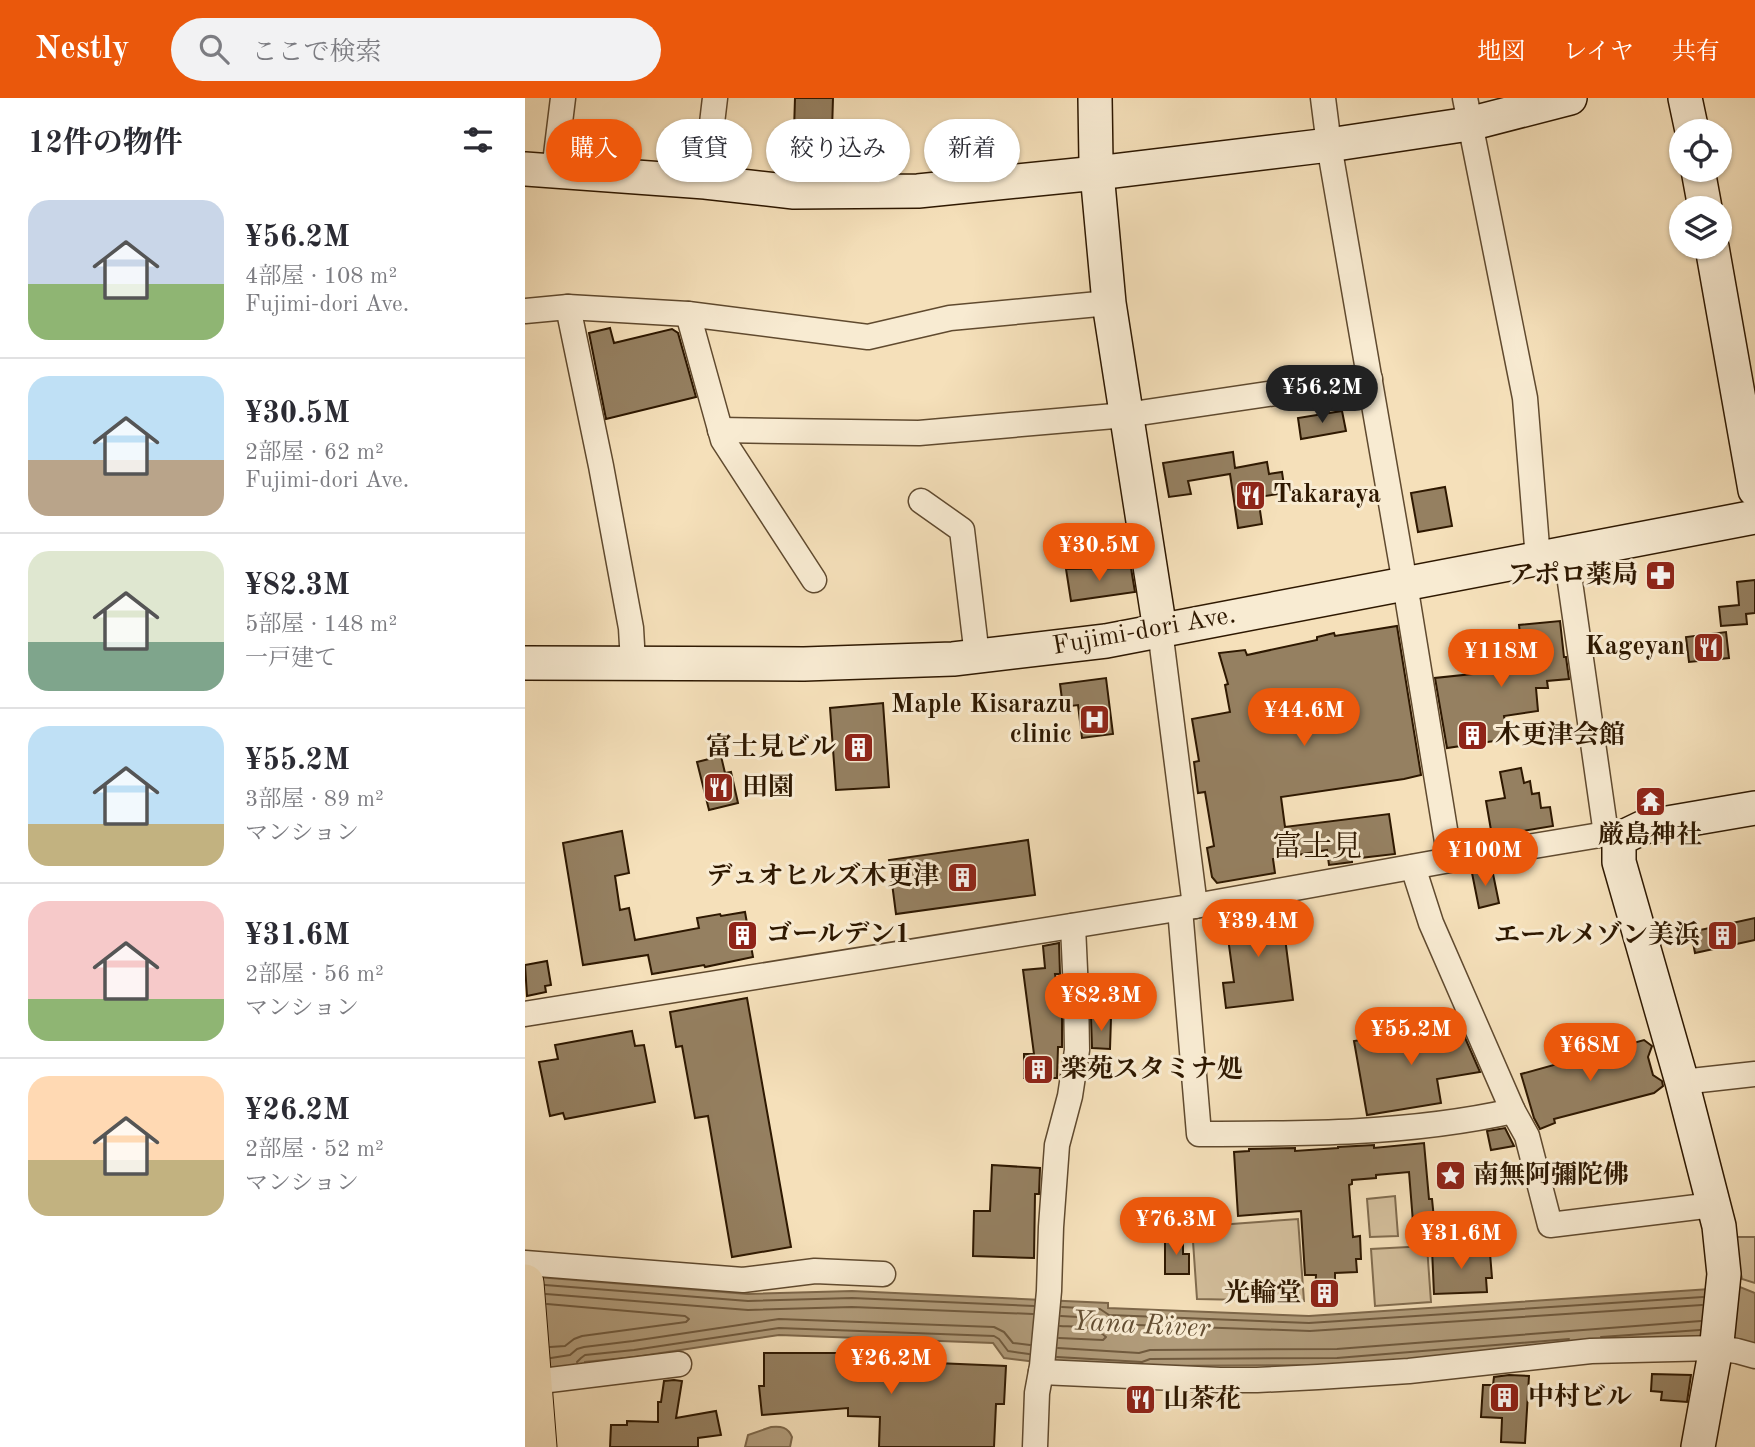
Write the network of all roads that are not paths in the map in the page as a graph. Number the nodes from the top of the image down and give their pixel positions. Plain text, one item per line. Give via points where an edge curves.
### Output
1 (563, 98) edge
2 (715, 98) edge
3 (1095, 98) edge
4 (1323, 98) edge
5 (1570, 98) edge
6 (1685, 98) edge
7 (1467, 111) edge
8 (712, 119) edge
9 (1689, 119) edge
10 (1329, 145) junction
11 (539, 170) edge
12 (1097, 173) junction
13 (656, 178) edge
14 (713, 182) edge
15 (1714, 259) edge
16 (1109, 303) junction
17 (568, 307) junction
18 (525, 311) edge
19 (688, 314) junction
20 (1370, 379) junction
21 (1126, 415) junction
22 (720, 430) junction
23 (1755, 490) edge
24 (921, 501) dead end
25 (1755, 517) edge
26 (1552, 557) junction
27 (814, 580) dead end
28 (1405, 584) junction
29 (1160, 630) junction
30 (977, 656) junction
31 (525, 663) edge
32 (633, 663) junction
33 (1755, 808) edge
34 (1612, 837) junction
35 (1450, 860) junction
36 (1413, 867) junction
37 (1187, 907) junction
38 (1073, 926) junction
39 (525, 1014) edge
40 (1755, 1074) edge
41 (1682, 1082) junction
42 (1513, 1111) junction
43 (1713, 1205) junction
44 (525, 1263) edge
45 (883, 1274) dead end
46 (525, 1283) edge
47 (1717, 1345) junction
48 (1755, 1356) edge
49 (679, 1364) dead end
50 (1042, 1369) junction
51 (529, 1383) edge
52 (538, 1447) edge
53 (1035, 1447) edge
54 (1698, 1447) edge

1 - 11 street
2 - 8 street
3 - 12 street
4 - 10 street
5 - 7 street
6 - 9 street
7 - 10 street
7 - 26 street
10 - 12 street
10 - 20 street
11 - 13 street
12 - 14 street via 918,191 795,192
12 - 16 street
15 - 23 street
16 - 19 street via 950,318 868,337
16 - 21 street
17 - 18 street
17 - 19 street
17 - 32 street via 631,628
19 - 22 street
20 - 21 street
20 - 28 street
21 - 22 street via 919,433
21 - 29 street
22 - 27 street
24 - 30 street via 961,530
25 - 26 street, Fujimi-dori Ave.
26 - 28 street, Fujimi-dori Ave.
26 - 34 street
28 - 29 street, Fujimi-dori Ave.
28 - 35 street
29 - 30 street, Fujimi-dori Ave.
29 - 37 street
30 - 32 street, Fujimi-dori Ave. via 804,664
31 - 32 street, Fujimi-dori Ave.
33 - 34 street
34 - 35 street
34 - 41 street
35 - 36 street
36 - 37 street
36 - 42 street via 1431,923
37 - 38 street
37 - 42 street via 1199,1134 1402,1129
38 - 39 street
38 - 50 street via 1077,1051 1057,1145
40 - 41 street
41 - 43 street
42 - 43 street via 1527,1136 1550,1225
43 - 47 street via 1724,1274
44 - 45 street via 743,1280 815,1271
46 - 51 main road
47 - 48 street
47 - 50 street via 1591,1351 1306,1378 1220,1380
47 - 54 street
49 - 51 street
50 - 53 street
51 - 52 main road

